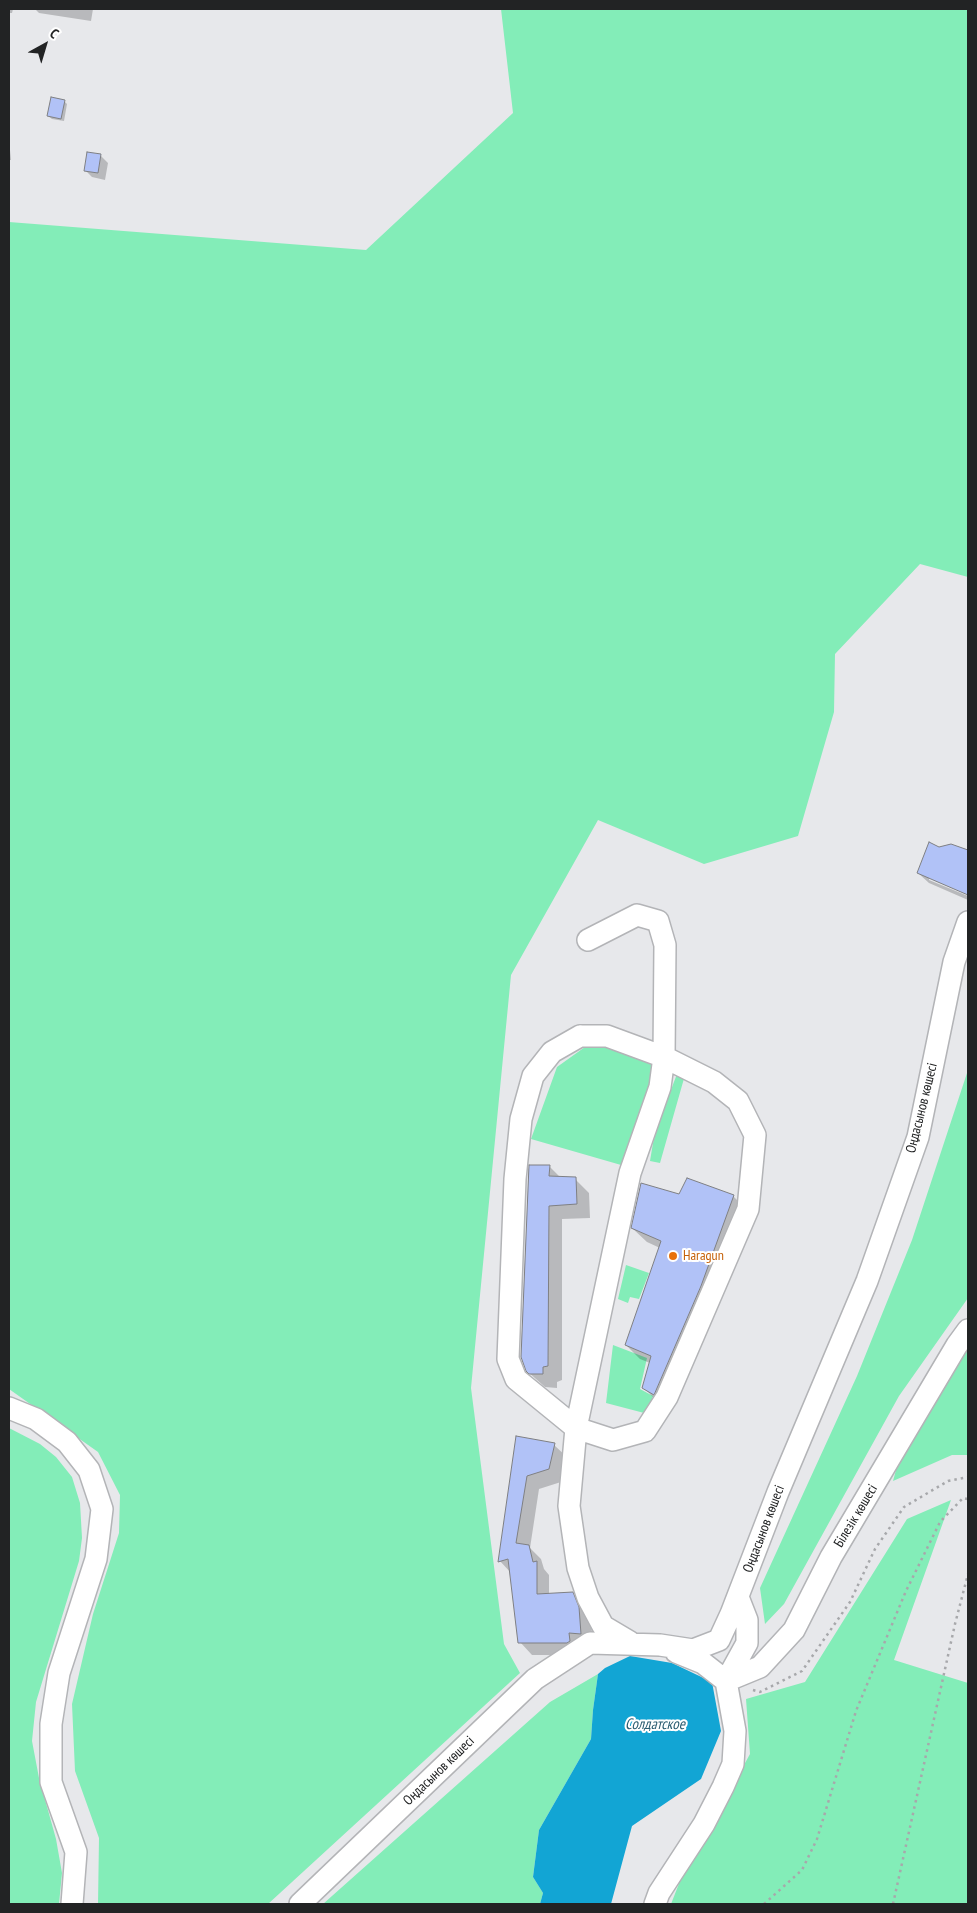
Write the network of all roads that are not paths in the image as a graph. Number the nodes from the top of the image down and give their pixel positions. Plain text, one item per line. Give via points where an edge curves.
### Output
1 (968, 922) edge
2 (588, 940) dead end
3 (664, 1057) junction
4 (968, 1330) edge
5 (9, 1408) edge
6 (576, 1428) junction
7 (738, 1597) junction
8 (633, 1644) junction
9 (660, 1645) junction
10 (726, 1681) junction
11 (72, 1904) edge
12 (300, 1904) edge
13 (655, 1904) edge

1 - 7 street, Оңдасынов көшесі via 954,962 918,1137 867,1281 778,1492
2 - 3 street via 637,915 658,921 665,945
3 - 6 street via 660,1087 630,1173
3 - 6 street via 714,1082 738,1101 755,1135 748,1209 667,1397 644,1431 614,1440
3 - 6 street via 607,1036 580,1036 552,1052 533,1076 521,1119 515,1179 508,1359 516,1379
4 - 10 street, Білезік көшесі via 832,1557 794,1630 760,1667
5 - 11 street via 36,1419 67,1442 89,1470 102,1509 96,1559 59,1673 51,1724 51,1782 76,1852
6 - 8 street via 569,1506 578,1568 588,1598 603,1626
7 - 9 street, Оңдасынов көшесі via 719,1640 693,1650
7 - 10 street via 747,1620 747,1643
8 - 9 street, Оңдасынов көшесі
8 - 12 street, Оңдасынов көшесі via 590,1643 535,1679
9 - 10 street via 704,1663
10 - 13 street via 735,1731 733,1764 704,1824

